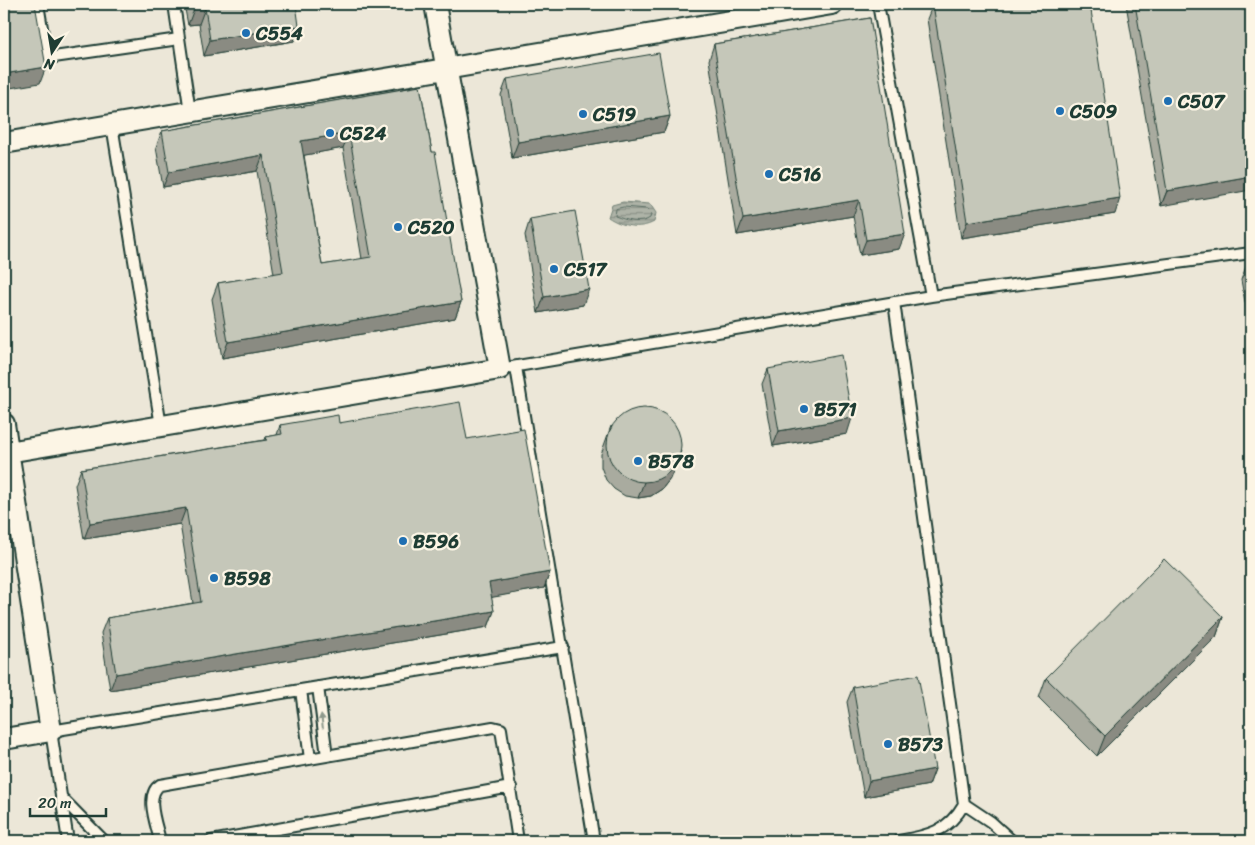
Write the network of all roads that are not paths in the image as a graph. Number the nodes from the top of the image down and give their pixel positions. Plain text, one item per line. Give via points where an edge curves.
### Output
1 (38, 4) edge
2 (174, 4) edge
3 (435, 4) edge
4 (832, 4) edge
5 (878, 4) edge
6 (180, 39) junction
7 (446, 69) junction
8 (190, 112) junction
9 (112, 125) junction
10 (4, 143) edge
11 (1251, 254) edge
12 (930, 296) junction
13 (894, 302) junction
14 (508, 368) junction
15 (4, 424) edge
16 (162, 426) junction
17 (8, 452) junction
18 (563, 647) junction
19 (318, 686) junction
20 (300, 690) junction
21 (51, 731) junction
22 (4, 739) edge
23 (327, 756) junction
24 (310, 759) junction
25 (511, 787) junction
26 (61, 796) junction
27 (964, 804) junction
28 (68, 841) edge
29 (104, 841) edge
30 (160, 841) edge
31 (211, 841) edge
32 (518, 841) edge
33 (594, 841) edge
34 (899, 841) edge
35 (1012, 841) edge

1 - 6 lane via 47,58
2 - 6 lane
3 - 7 street
4 - 7 street
5 - 12 lane
6 - 8 lane
7 - 8 street
7 - 14 street
8 - 9 street
9 - 10 street
9 - 16 lane
11 - 12 lane
12 - 13 lane
13 - 14 lane
13 - 27 lane
14 - 16 street
14 - 18 lane
15 - 17 street
16 - 17 street
17 - 21 street
18 - 19 lane
18 - 33 lane
19 - 20 lane
23 -> 19 lane
20 - 21 lane
20 - 24 lane
21 - 22 street
21 - 26 lane
23 - 24 lane
23 - 25 lane via 493,727 501,729
24 - 30 lane via 160,785 151,799
25 - 31 lane
25 - 32 lane
26 - 28 lane
26 - 29 lane
27 - 34 lane via 955,820 928,837
27 - 35 lane

